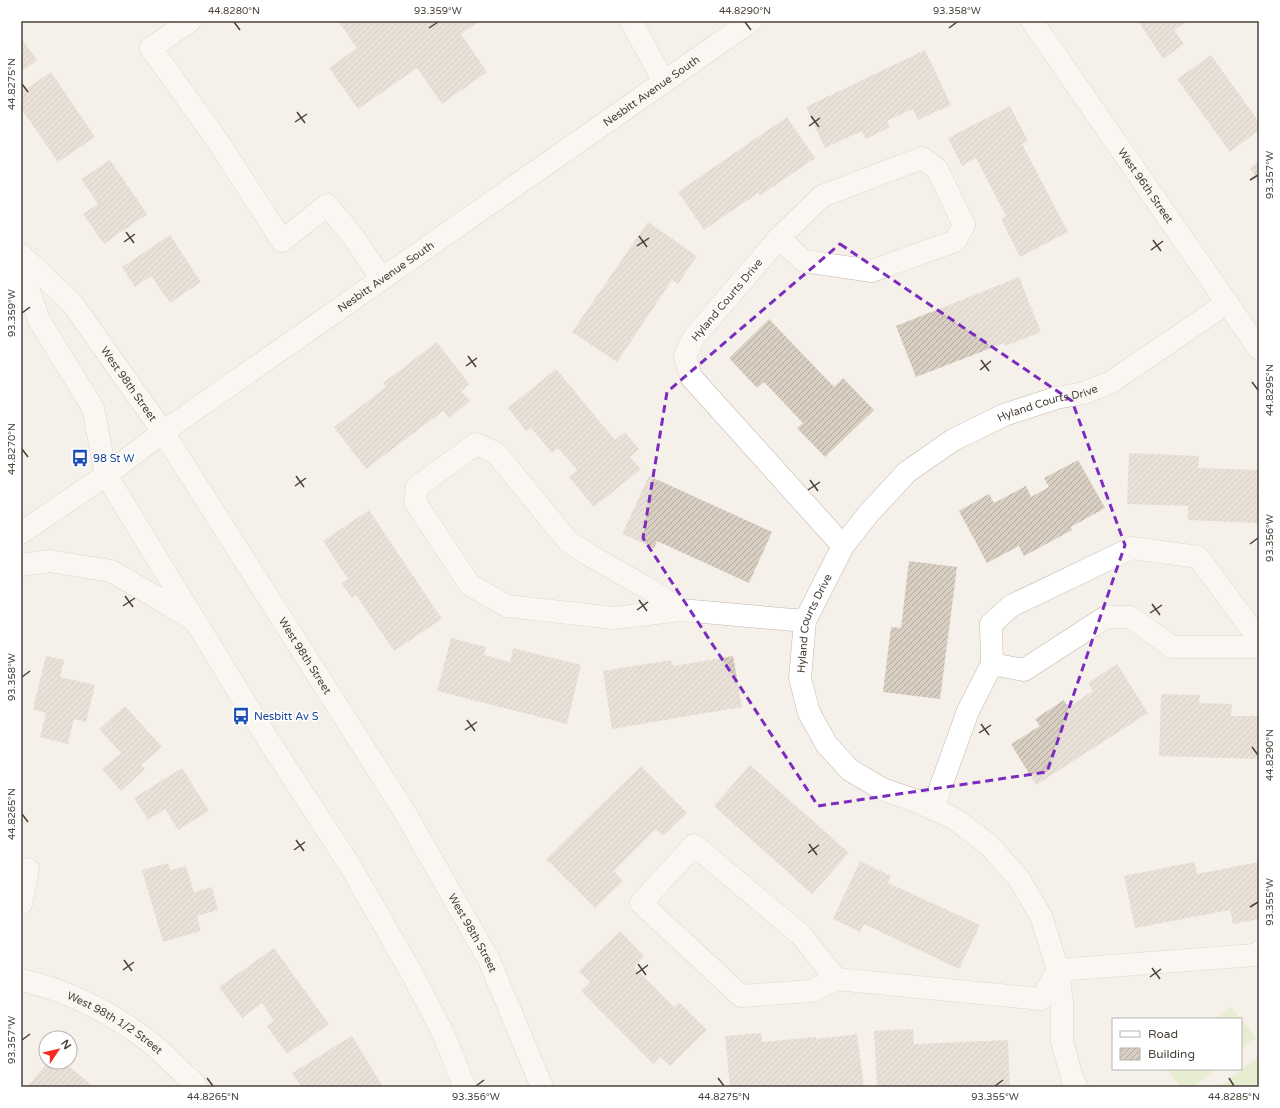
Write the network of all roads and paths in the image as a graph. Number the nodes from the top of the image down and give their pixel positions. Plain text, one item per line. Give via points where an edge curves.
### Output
1 (190, 21) edge
2 (631, 21) edge
3 (751, 21) edge
4 (1032, 21) edge
5 (664, 82) junction
6 (779, 238) junction
7 (21, 254) edge
8 (21, 268) edge
9 (382, 279) junction
10 (1227, 303) junction
11 (1259, 349) edge
12 (163, 432) junction
13 (106, 474) junction
14 (21, 533) edge
15 (843, 546) junction
16 (21, 565) edge
17 (681, 610) junction
18 (805, 621) junction
19 (196, 622) junction
20 (1259, 639) edge
21 (1259, 647) edge
22 (992, 664) junction
23 (933, 808) junction
24 (28, 869) dead end
25 (21, 904) edge
26 (1258, 956) edge
27 (1058, 970) junction
28 (836, 979) junction
29 (21, 980) edge
30 (196, 1087) edge
31 (465, 1087) edge
32 (542, 1087) edge
33 (1077, 1087) edge

1 - 9 street via 151,48 219,143 282,241 327,205 352,234
2 - 5 street
3 - 5 street, Nesbitt Avenue South
4 - 10 street, West 96th Street
5 - 9 street, Nesbitt Avenue South
6 - 6 street, Hyland Courts Drive via 822,196 922,158 937,169 964,225 955,241 872,271 804,260
6 - 15 street, Hyland Courts Drive via 694,337 685,356 691,377
7 - 12 street, West 98th Street via 72,303
8 - 13 street via 39,320 93,408
9 - 12 street, Nesbitt Avenue South
10 - 11 street, West 96th Street
10 - 15 street, Hyland Courts Drive via 1111,382 1084,393 1056,398 1004,415 953,440 907,472
12 - 13 street, Nesbitt Avenue South
12 - 32 street, West 98th Street via 404,811 489,960
13 - 14 street, Nesbitt Avenue South
13 - 19 street
15 - 18 street, Hyland Courts Drive
16 - 19 street via 49,561 111,571
17 - 17 street via 568,541 496,453 476,444 417,487 415,502 470,585 507,606 614,618
17 - 18 street
18 - 23 street, Hyland Courts Drive via 800,678 809,713 827,744 850,770 882,789
19 - 31 street via 265,735 353,870 411,972 443,1034
20 - 22 street via 1198,557 1132,548 1011,606 991,624
21 - 22 street via 1172,647 1130,616 1106,617 1024,670
22 - 23 street via 968,711
23 - 27 street, Hyland Courts Drive via 955,818 989,845 1019,879 1041,916
24 - 25 street
26 - 27 street
27 - 28 street via 1041,999
27 - 33 street, Hyland Courts Drive via 1062,1002 1062,1041
28 - 28 street via 811,991 741,996 640,903 694,845 801,935
29 - 30 street, West 98th 1/2 Street via 98,1008 147,1040

